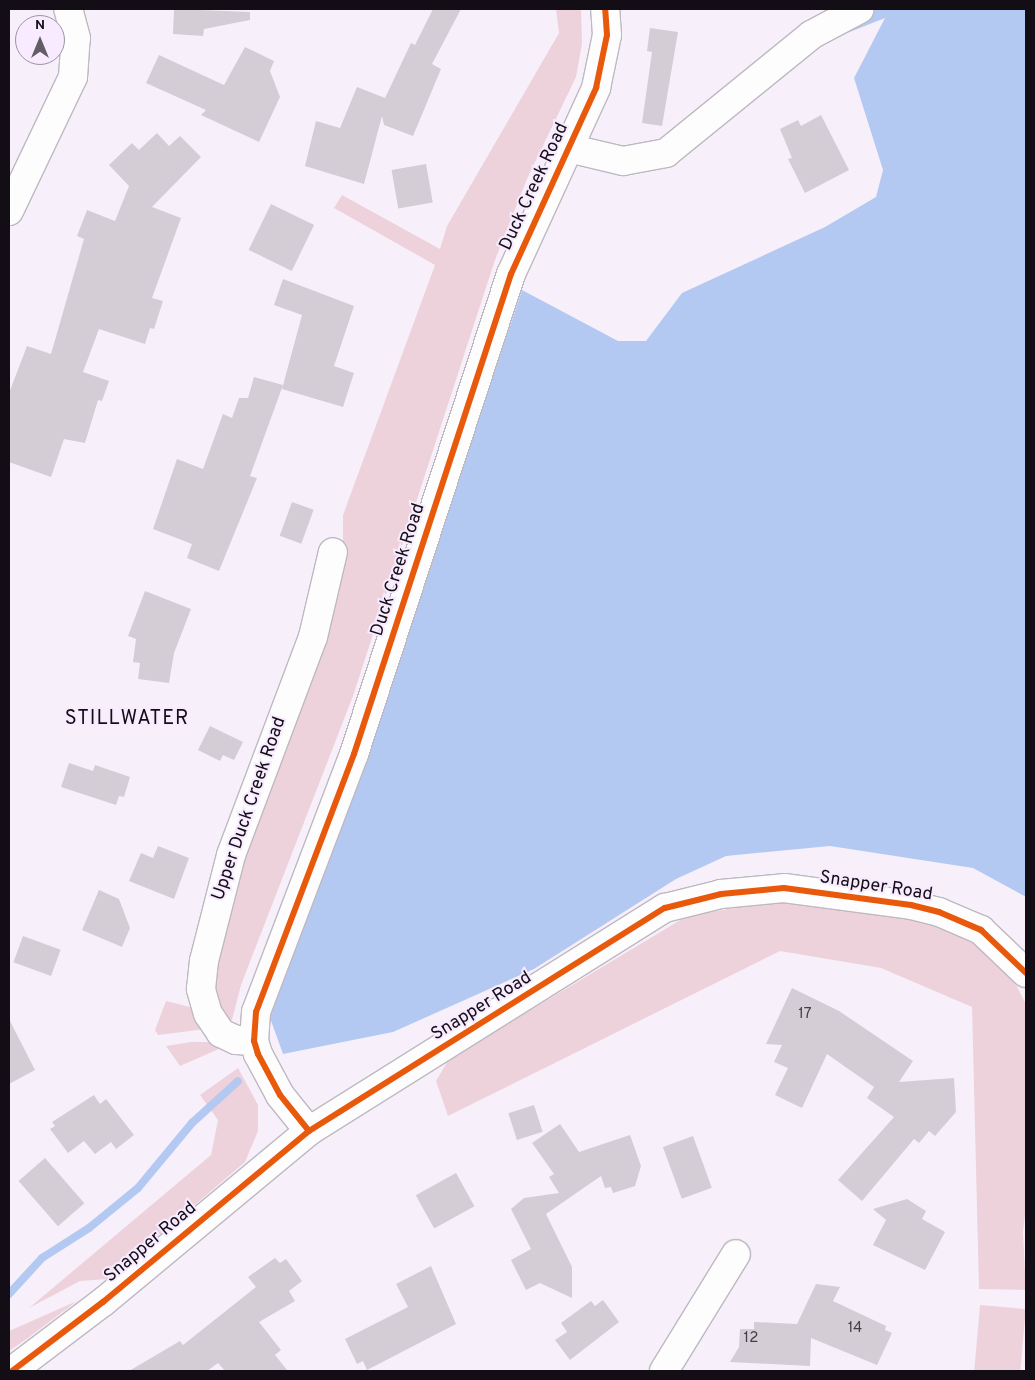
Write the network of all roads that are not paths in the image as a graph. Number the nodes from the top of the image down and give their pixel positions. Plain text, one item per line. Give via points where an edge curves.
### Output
1 (68, 9) edge
2 (605, 9) edge
3 (860, 9) edge
4 (568, 148) junction
5 (9, 211) edge
6 (333, 552) dead end
7 (1026, 974) edge
8 (254, 1041) junction
9 (310, 1131) junction
10 (736, 1254) dead end
11 (12, 1371) edge
12 (664, 1371) edge

1 - 5 street via 76,38 74,78
2 - 4 street, Duck Creek Road via 602,67
3 - 4 street via 811,35 666,154 623,161
4 - 8 street, Duck Creek Road via 511,274 354,754 261,994
6 - 8 street, Upper Duck Creek Road via 313,637 231,855 204,961 201,989 208,1014 221,1033 236,1040
7 - 9 street, Snapper Road via 981,930 930,909 784,888 704,897 647,917 511,1008
8 - 9 street via 280,1094
9 - 11 street, Snapper Road via 103,1302
10 - 12 street

